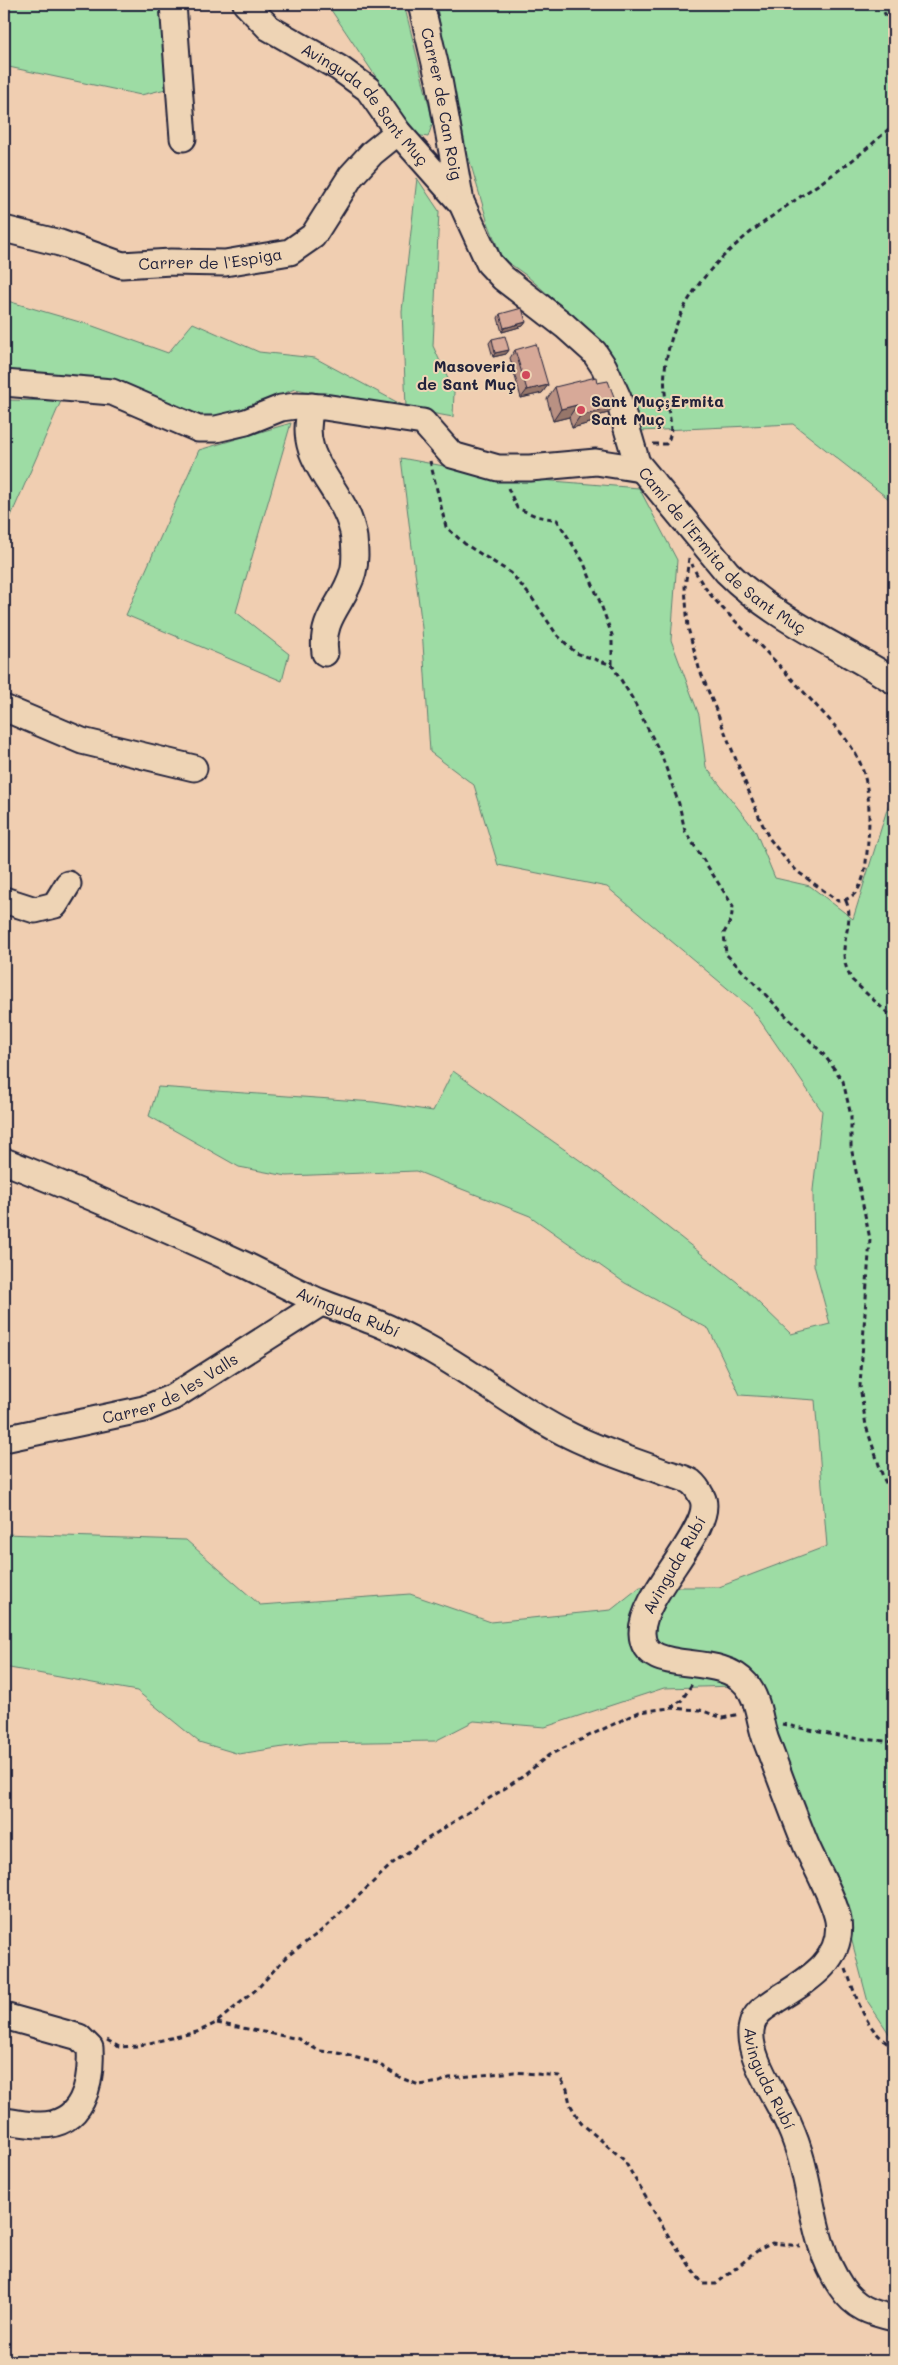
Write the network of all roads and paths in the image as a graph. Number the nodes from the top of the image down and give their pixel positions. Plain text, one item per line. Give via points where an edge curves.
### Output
1 (173, 4) edge
2 (246, 4) edge
3 (421, 4) edge
4 (880, 4) edge
5 (894, 32) edge
6 (894, 124) edge
7 (398, 132) junction
8 (183, 138) dead end
9 (465, 212) junction
10 (4, 229) edge
11 (4, 383) edge
12 (312, 406) junction
13 (631, 443) junction
14 (429, 460) dead end
15 (504, 468) junction
16 (641, 469) junction
17 (325, 653) dead end
18 (612, 665) junction
19 (894, 680) edge
20 (4, 708) edge
21 (194, 768) dead end
22 (68, 884) dead end
23 (4, 900) edge
24 (846, 901) junction
25 (894, 1020) edge
26 (4, 1161) edge
27 (321, 1303) junction
28 (4, 1439) edge
29 (894, 1500) edge
30 (703, 1664) junction
31 (670, 1708) junction
32 (759, 1719) junction
33 (894, 1742) edge
34 (836, 1943) junction
35 (4, 2016) edge
36 (216, 2023) junction
37 (79, 2037) junction
38 (894, 2046) edge
39 (4, 2121) edge
40 (819, 2240) junction
41 (894, 2318) edge

1 - 8 street
2 - 7 street, Avinguda de Sant Muç via 270,28 339,68 368,89
3 - 9 street, Carrer de Can Roig via 440,80
4 - 5 path
6 - 13 path via 840,170 779,210 703,277 682,312 664,368 670,439 662,445
7 - 9 street, Avinguda de Sant Muç
7 - 10 street, Carrer de l'Espiga via 351,176 313,236 290,252 225,262 122,265 60,243
9 - 13 street, Camí de l'Ermita de Sant Muç via 482,252 503,278 594,352 618,398
11 - 12 street via 112,392 198,429 216,429 246,422 281,408
12 - 15 street via 423,422 452,455
12 - 17 street via 307,430 310,452 348,514 356,556 353,573 325,629
13 - 16 street, Camí de l'Ermita de Sant Muç
14 - 18 path via 446,527 465,544 511,573 557,634 576,653
15 - 16 street via 596,462
15 - 18 path via 506,484 518,508 557,520 583,561 612,635
16 - 19 street, Camí de l'Ermita de Sant Muç via 743,588 787,619
18 - 29 path via 661,754 679,804 684,831 733,906 731,920 724,933 726,954 825,1056 843,1081 851,1116 851,1147 870,1239 860,1386 866,1426
20 - 21 street via 82,741
22 - 23 street via 54,905 42,909 35,910
24 - 24 path via 838,901 798,872 776,848 760,819 699,668 688,620 685,587 689,556 708,593 776,660 830,720 856,754 863,769 869,821 866,869 860,888
24 - 25 path via 849,908 843,944 847,972
26 - 27 street, Avinguda Rubí via 246,1266
27 - 28 street, Carrer de les Valls via 174,1397 144,1409
27 - 30 street, Avinguda Rubí via 374,1322 428,1348 562,1432 595,1448 691,1482 703,1498 706,1510 645,1611 642,1634 651,1656
30 - 31 path via 682,1700
30 - 32 street, Avinguda Rubí via 741,1678 751,1690
31 - 32 path via 700,1710 723,1718 738,1714
31 - 36 path via 639,1712 572,1743 453,1820 393,1863 352,1904 286,1957 258,1988
32 - 33 path via 862,1740
32 - 34 street, Avinguda Rubí via 794,1815 835,1911
34 - 38 path via 861,2009 887,2043
34 - 40 street, Avinguda Rubí via 823,1967 760,2010 751,2027 751,2044 756,2057 801,2155
35 - 37 street
36 - 37 path via 197,2032 136,2046 119,2047 110,2040
36 - 40 path via 299,2039 319,2051 377,2063 419,2085 448,2078 514,2072 559,2076 581,2123 624,2160 669,2237 703,2284 716,2284 772,2243 796,2247
37 - 39 street via 90,2048 91,2064 80,2107 57,2123 40,2125
40 - 41 street, Avinguda Rubí via 826,2262 851,2300 866,2311

